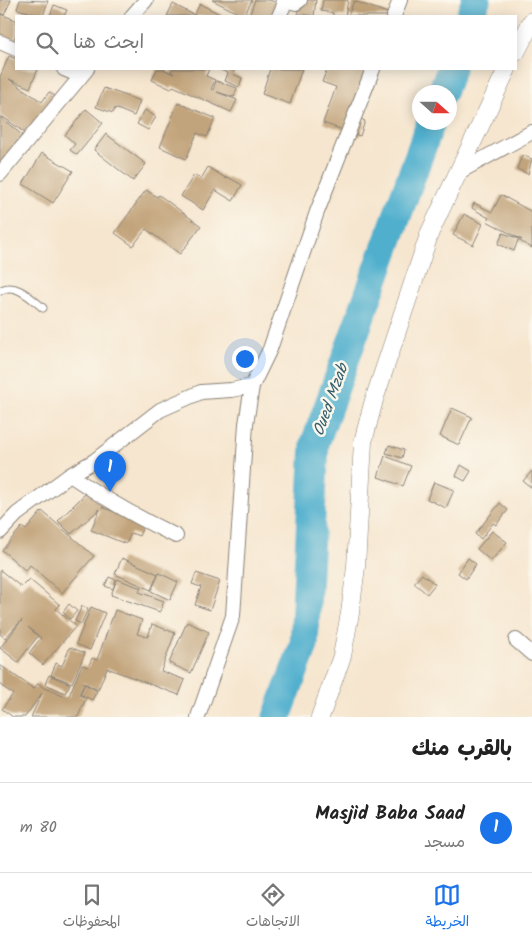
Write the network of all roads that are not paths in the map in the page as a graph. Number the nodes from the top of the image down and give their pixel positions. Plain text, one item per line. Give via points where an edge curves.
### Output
1 (146, 0) edge
2 (290, 0) edge
3 (400, 0) edge
4 (133, 15) edge
5 (280, 15) edge
6 (394, 15) edge
7 (532, 21) edge
8 (0, 42) edge
9 (15, 49) edge
10 (517, 50) edge
11 (71, 70) edge
12 (373, 70) edge
13 (507, 70) edge
14 (84, 72) edge
15 (529, 137) edge
16 (459, 172) junction
17 (0, 174) edge
18 (0, 291) edge
19 (43, 308) dead end
20 (252, 386) junction
21 (70, 475) junction
22 (0, 532) edge
23 (176, 536) dead end
24 (516, 640) dead end
25 (532, 654) edge
26 (198, 717) edge
27 (320, 717) edge

1 - 4 street
2 - 5 street
3 - 6 street
7 - 10 street
8 - 9 street
11 - 14 street
12 - 20 street via 317,212 270,349
13 - 16 street
14 - 17 street
15 - 16 street
16 - 27 street via 430,232 410,287 363,442 350,613 342,656
18 - 19 lane via 16,288
20 - 21 street via 201,392 160,410 94,461
20 - 26 street via 246,424 233,616
21 - 22 street via 17,514
21 - 23 street via 124,510
24 - 25 street

